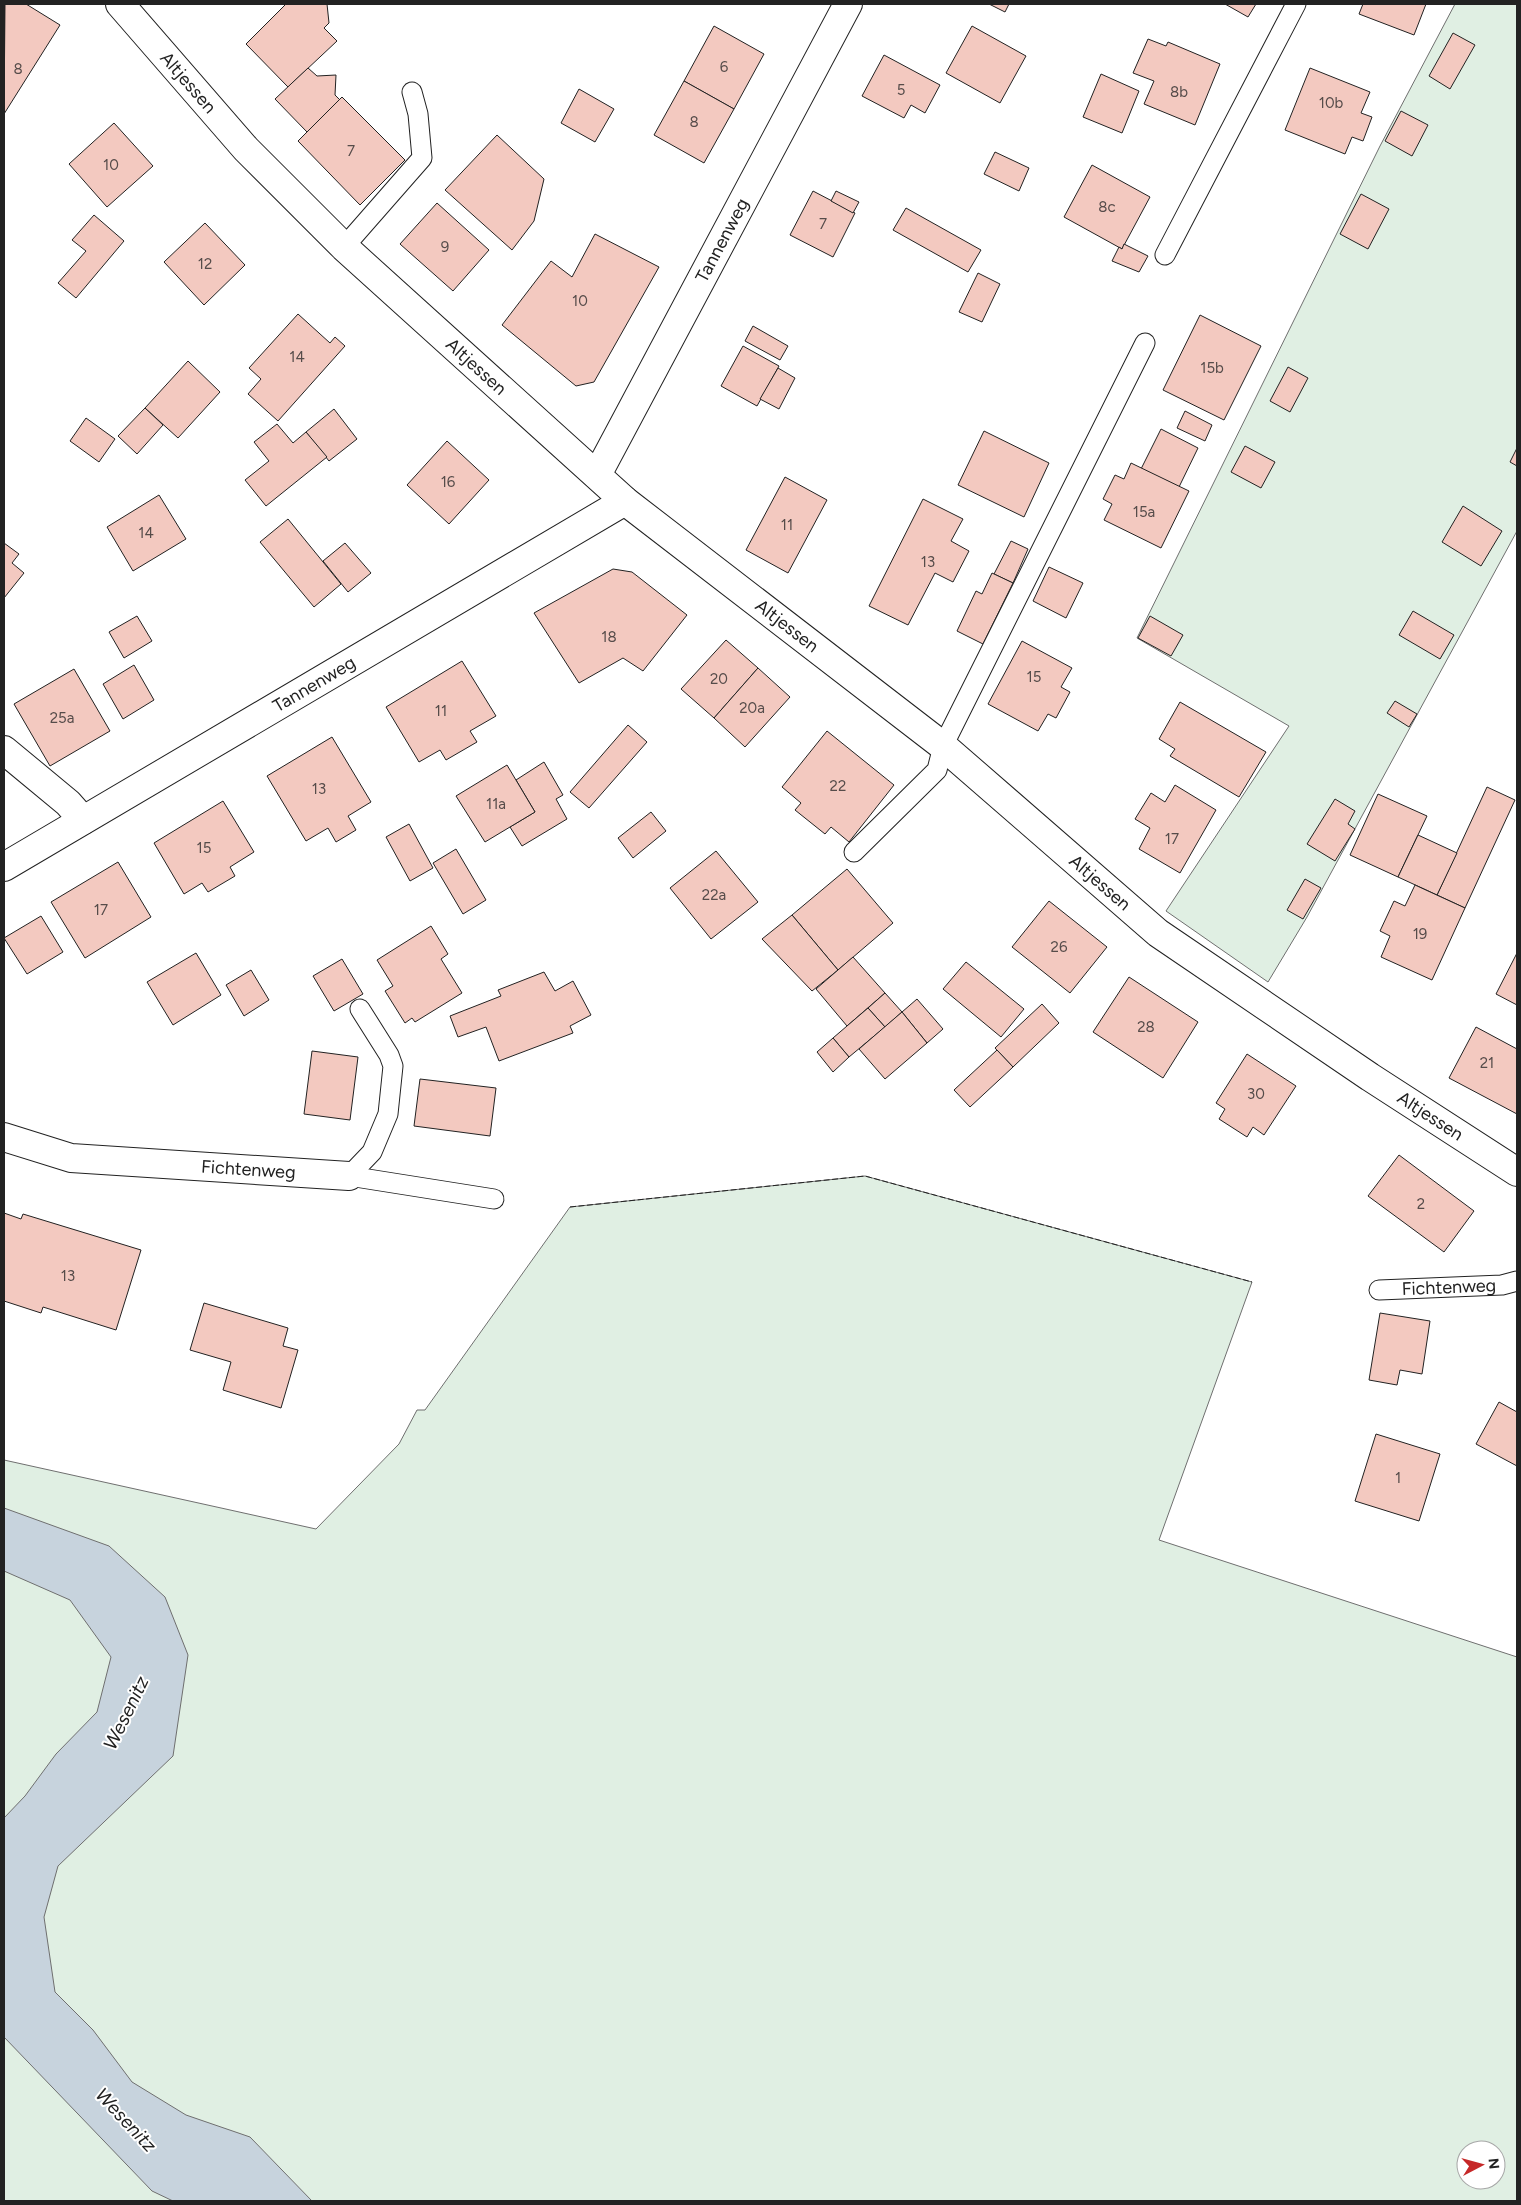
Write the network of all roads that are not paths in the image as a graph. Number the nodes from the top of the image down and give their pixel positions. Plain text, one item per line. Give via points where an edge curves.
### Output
1 (120, 4) edge
2 (848, 4) edge
3 (1296, 4) edge
4 (412, 92) dead end
5 (344, 246) junction
6 (1165, 255) dead end
7 (1145, 343) dead end
8 (597, 475) junction
9 (625, 501) junction
10 (943, 746) junction
11 (4, 750) edge
12 (83, 820) junction
13 (854, 852) dead end
14 (4, 867) edge
15 (360, 1009) dead end
16 (4, 1137) edge
17 (1517, 1172) edge
18 (349, 1176) junction
19 (494, 1199) dead end
20 (1510, 1283) edge
21 (1379, 1290) dead end
22 (1489, 1302) dead end

1 - 5 street, Altjessen via 246,149
2 - 8 street, Tannenweg
3 - 6 lane
4 - 5 lane via 418,114 422,158
5 - 8 street, Altjessen
7 - 10 lane
8 - 9 street, Altjessen
9 - 10 street, Altjessen
9 - 12 street, Tannenweg
10 - 13 lane via 937,770
10 - 17 street, Altjessen via 1158,933
11 - 12 street via 68,803
12 - 14 street, Tannenweg
15 - 18 lane via 393,1066 388,1114 372,1152
16 - 18 street, Fichtenweg via 71,1158
18 - 19 lane, Fichtenweg
20 - 21 lane, Fichtenweg
20 - 22 lane

